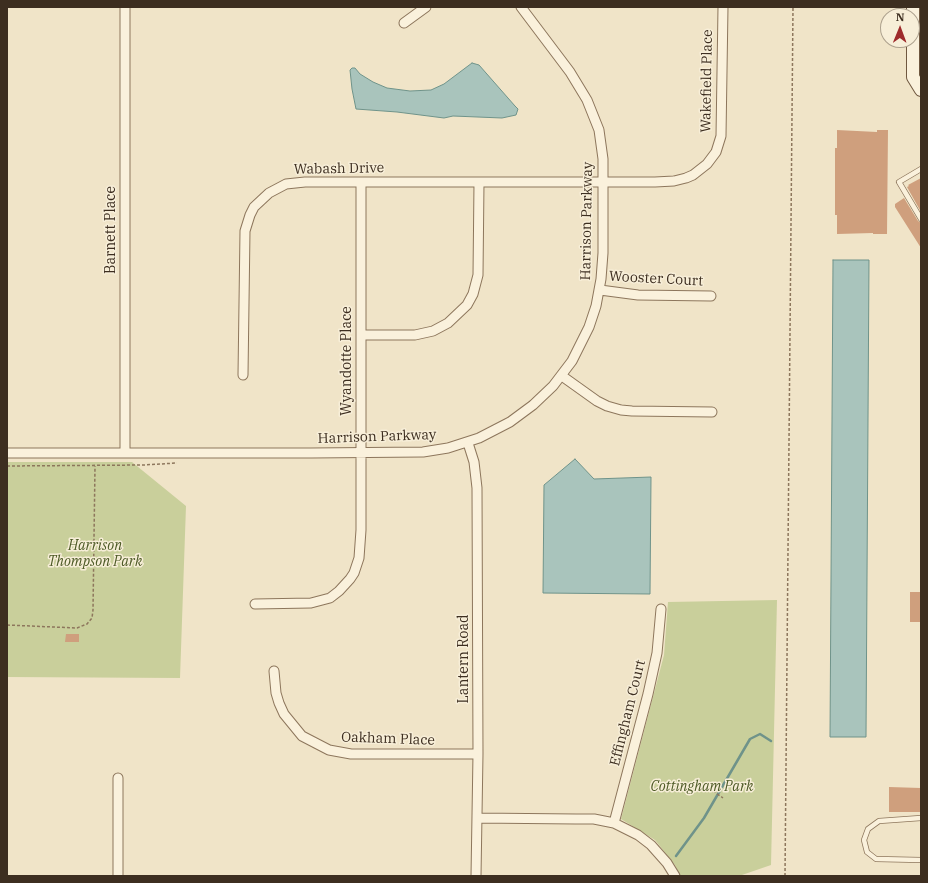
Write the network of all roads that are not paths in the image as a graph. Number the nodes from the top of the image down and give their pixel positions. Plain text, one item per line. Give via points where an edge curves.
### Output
1 (125, 7) edge
2 (426, 7) edge
3 (522, 7) edge
4 (723, 7) edge
5 (913, 7) edge
6 (404, 23) dead end
7 (921, 90) edge
8 (921, 169) edge
9 (361, 182) junction
10 (479, 182) junction
11 (603, 182) junction
12 (921, 219) edge
13 (600, 290) junction
14 (711, 296) dead end
15 (362, 335) junction
16 (243, 375) dead end
17 (562, 376) junction
18 (712, 412) dead end
19 (468, 443) junction
20 (125, 452) junction
21 (7, 453) edge
22 (361, 453) junction
23 (255, 604) dead end
24 (661, 609) dead end
25 (274, 671) dead end
26 (478, 754) junction
27 (118, 778) dead end
28 (477, 818) junction
29 (921, 818) edge
30 (614, 823) junction
31 (921, 860) edge
32 (118, 876) edge
33 (476, 876) edge
34 (675, 876) edge

1 - 20 street, Barnett Place
2 - 6 street
3 - 11 street, Harrison Parkway via 570,72 587,100 601,142
4 - 11 street, Wakefield Place via 722,127 714,155 693,175 681,180
5 - 7 street via 913,77
8 - 12 lane via 899,182
9 - 10 street, Wabash Drive
9 - 15 street, Wyandotte Place
9 - 16 street, Wabash Drive via 286,184 269,193 250,215 244,243
10 - 11 street, Wabash Drive
10 - 15 street via 478,275 467,305 448,323 433,331 415,335
11 - 13 street, Harrison Parkway
13 - 14 street, Wooster Court via 638,295
13 - 17 street, Harrison Parkway via 589,327
15 - 22 street, Wyandotte Place
17 - 18 street via 597,401 621,410
17 - 19 street, Harrison Parkway via 541,399 521,415
19 - 22 street, Harrison Parkway via 423,452
19 - 26 street, Lantern Road via 474,462 477,488
20 - 21 street, Harrison Parkway
20 - 22 street, Harrison Parkway
22 - 23 street, Wyandotte Place via 360,552 350,579 335,594 320,602
24 - 30 street, Effingham Court via 657,653 648,694
25 - 26 street, Oakham Place via 276,693 284,714 302,736 329,750 351,754
26 - 28 street, Lantern Road
27 - 32 street
28 - 30 street via 594,819
28 - 33 street, Lantern Road
29 - 31 lane via 879,821 868,829 864,840 867,852 876,859
30 - 34 street via 646,840 662,856

